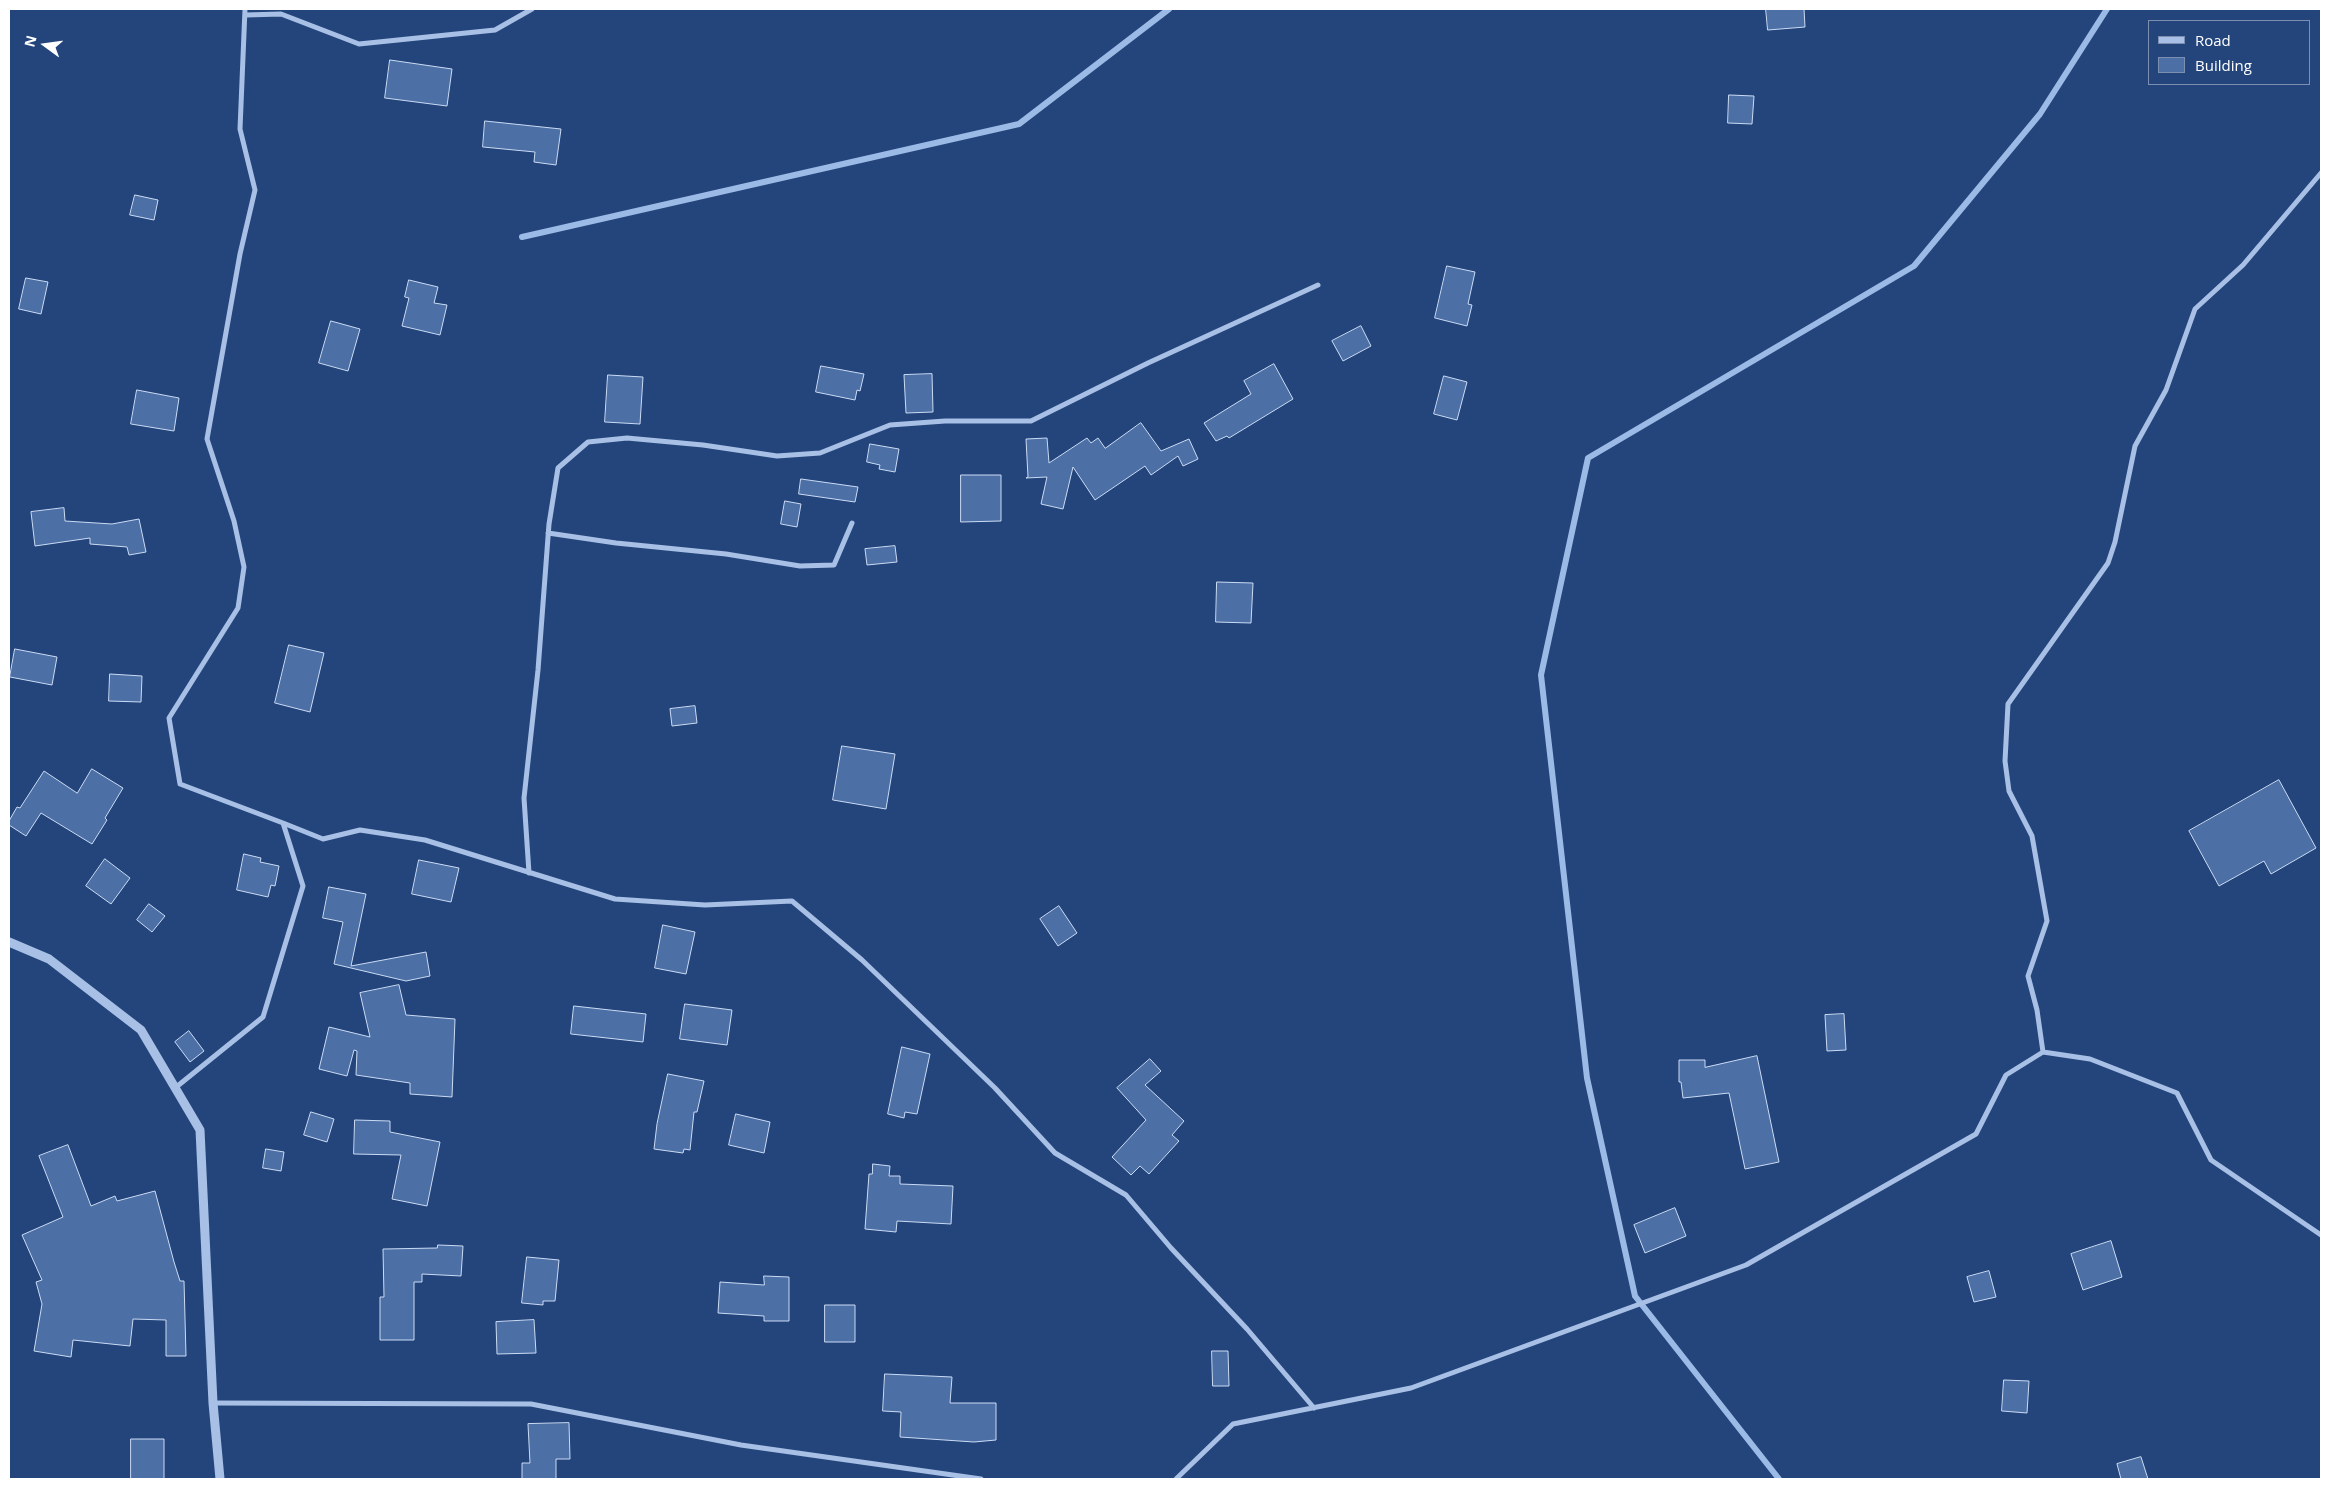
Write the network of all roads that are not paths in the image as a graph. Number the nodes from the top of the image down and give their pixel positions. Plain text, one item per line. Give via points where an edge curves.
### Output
1 (245, 9) edge
2 (532, 9) edge
3 (246, 15) junction
4 (2321, 173) edge
5 (1318, 285) dead end
6 (852, 523) dead end
7 (548, 532) junction
8 (283, 823) junction
9 (529, 874) junction
10 (9, 942) edge
11 (2043, 1052) junction
12 (175, 1088) junction
13 (2321, 1235) edge
14 (213, 1403) junction
15 (1314, 1408) junction
16 (220, 1479) edge
17 (980, 1479) edge
18 (1176, 1479) edge

1 - 3 street
2 - 3 street via 495,30 359,44 281,14
3 - 8 street via 240,129 255,190 240,254 207,439 234,522 244,567 238,608 169,718 180,784
4 - 11 street via 2243,265 2195,309 2166,390 2135,446 2116,542 2108,563 2008,704 2005,761 2009,791 2032,836 2047,921 2028,976
5 - 7 street via 1030,421 890,425 820,452 777,456 627,438 588,442 558,468
6 - 7 street via 834,565 800,566
7 - 9 street via 524,798
8 - 9 street via 323,839 360,830 426,840
8 - 12 street via 303,886 263,1017
9 - 15 street via 615,899 705,905 792,901 862,960 995,1088 1055,1153 1126,1195
10 - 12 street via 48,959 141,1030
11 - 13 street via 2090,1059 2178,1093 2211,1160
11 - 15 street via 2006,1075 1976,1134 1746,1264 1411,1388
12 - 14 street via 200,1130
14 - 16 street
14 - 17 street via 531,1404 741,1445
15 - 18 street via 1233,1424

